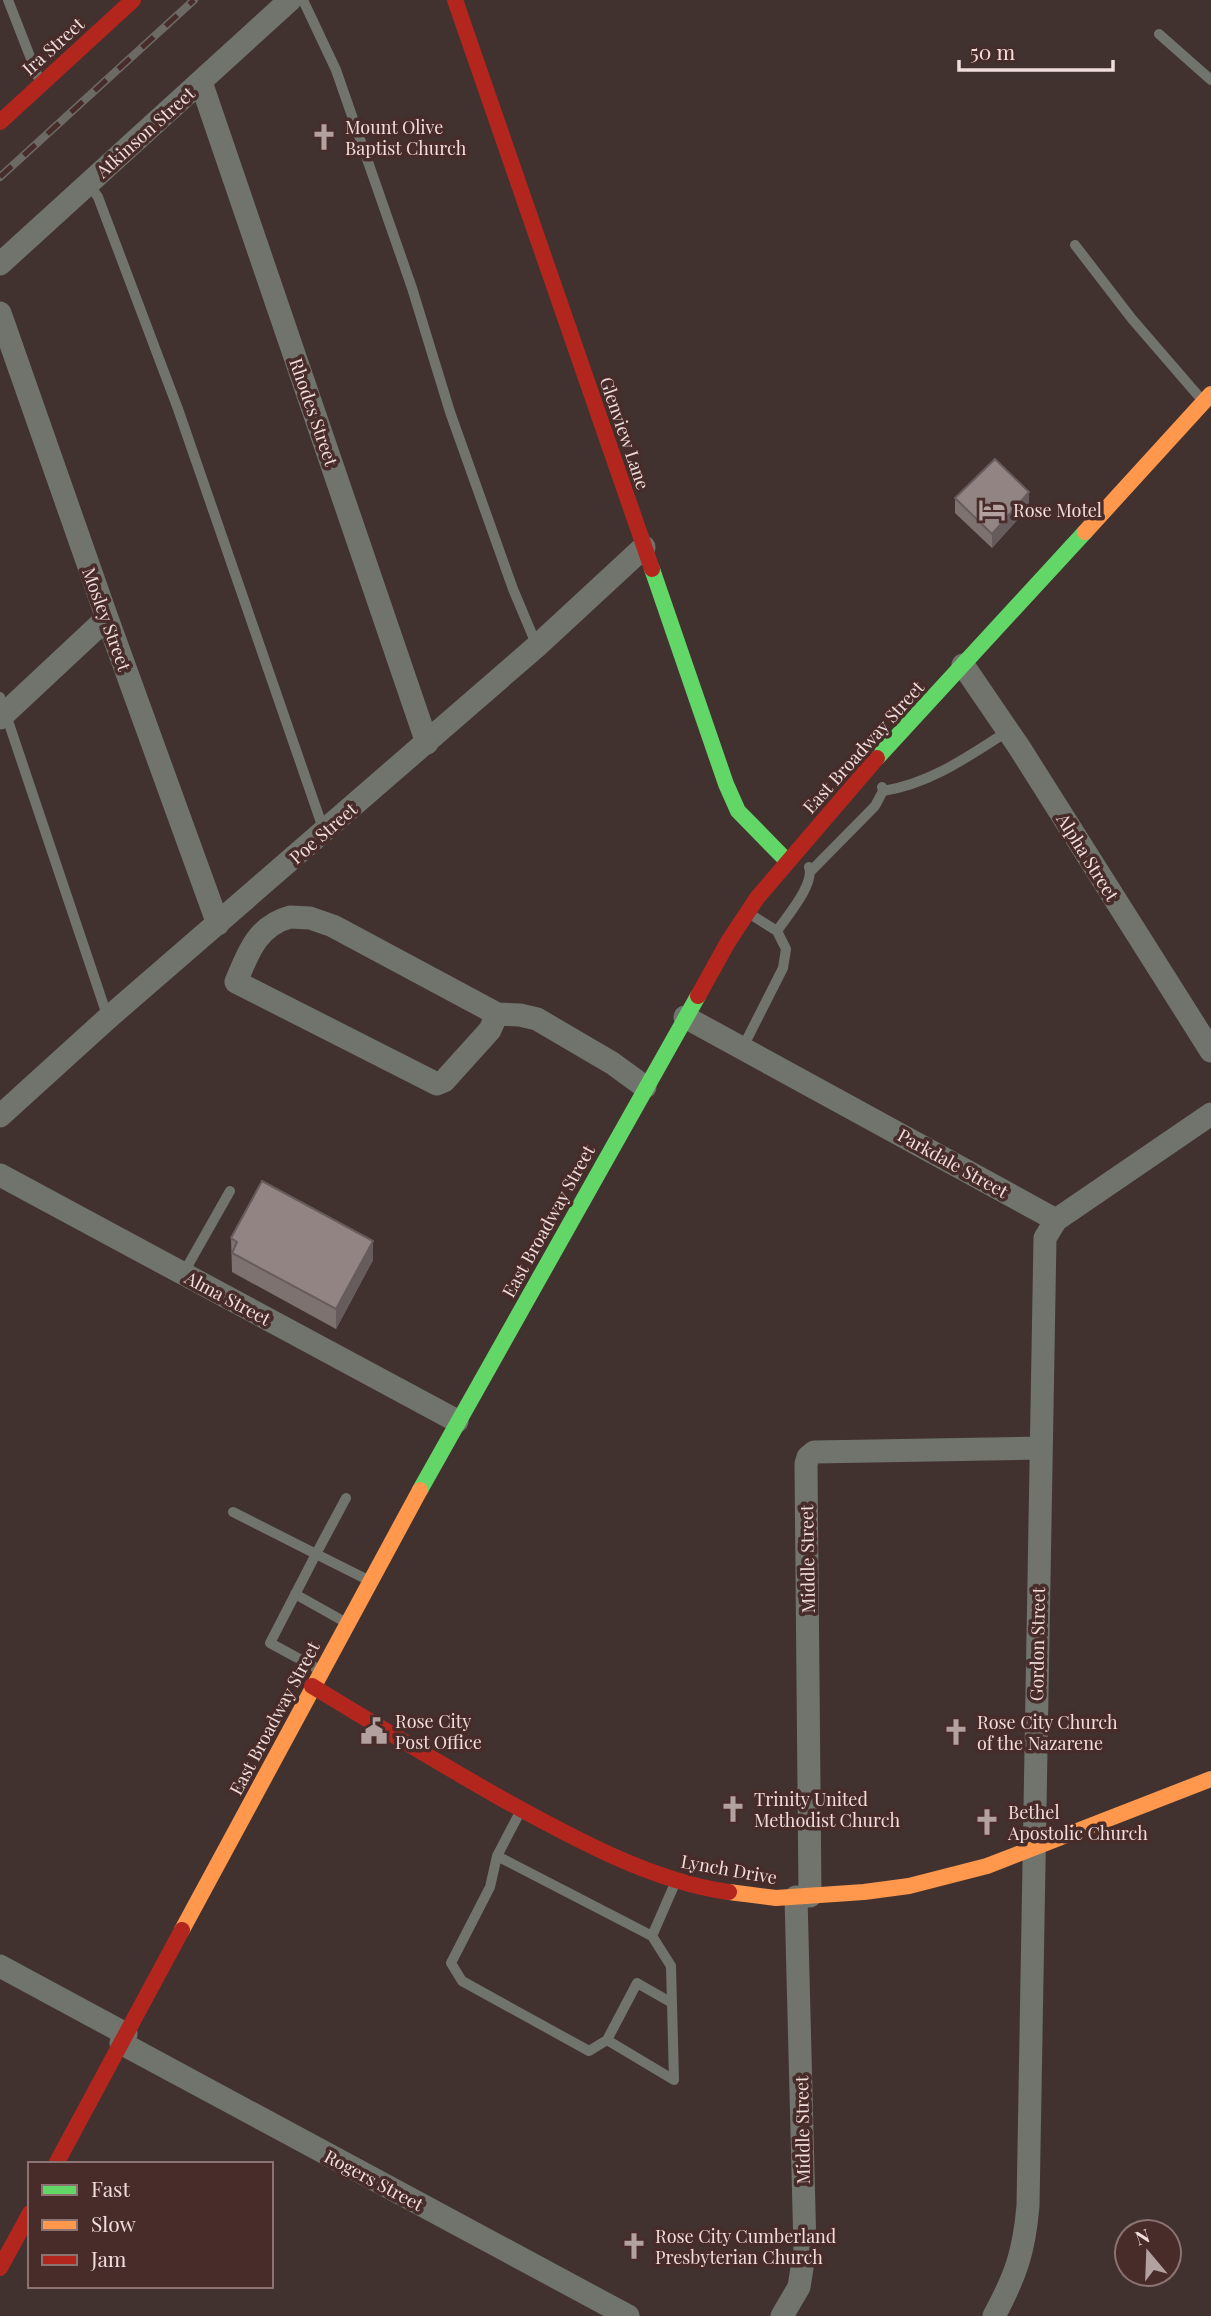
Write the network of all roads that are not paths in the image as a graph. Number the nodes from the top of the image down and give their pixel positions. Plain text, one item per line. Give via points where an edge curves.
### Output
1 (8, 0) edge
2 (133, 0) edge
3 (290, 0) edge
4 (303, 0) edge
5 (455, 0) edge
6 (1159, 34) dead end
7 (1211, 80) edge
8 (201, 82) junction
9 (40, 84) junction
10 (0, 122) edge
11 (88, 183) junction
12 (1075, 244) dead end
13 (0, 264) edge
14 (0, 313) edge
15 (1207, 398) edge
16 (644, 547) junction
17 (107, 618) junction
18 (537, 646) junction
19 (963, 665) junction
20 (2, 709) edge
21 (1008, 731) junction
22 (427, 743) junction
23 (869, 766) junction
24 (883, 791) junction
25 (325, 832) junction
26 (792, 856) junction
27 (811, 871) junction
28 (747, 912) junction
29 (218, 924) junction
30 (778, 931) junction
31 (497, 1014) junction
32 (685, 1017) junction
33 (108, 1018) junction
34 (742, 1049) junction
35 (1211, 1051) edge
36 (645, 1087) junction
37 (1211, 1114) edge
38 (0, 1116) edge
39 (0, 1175) edge
40 (230, 1191) dead end
41 (1056, 1220) junction
42 (183, 1274) junction
43 (457, 1421) junction
44 (1041, 1448) junction
45 (346, 1498) dead end
46 (233, 1512) dead end
47 (316, 1554) junction
48 (369, 1581) junction
49 (295, 1594) junction
50 (346, 1623) junction
51 (320, 1671) junction
52 (312, 1686) junction
53 (1211, 1779) edge
54 (521, 1810) junction
55 (1034, 1850) junction
56 (497, 1856) junction
57 (676, 1880) junction
58 (803, 1897) junction
59 (652, 1936) junction
60 (0, 1966) edge
61 (672, 2003) junction
62 (124, 2039) junction
63 (607, 2040) junction
64 (57, 2162) edge
65 (28, 2216) edge
66 (0, 2269) edge
67 (628, 2316) edge
68 (782, 2316) edge
69 (994, 2316) edge

1 - 9 lane
2 - 9 main road, Ira Street
3 - 8 street, Atkinson Street
4 - 18 lane via 336,70 450,412
5 - 16 main road, Glenview Lane
6 - 7 lane
8 - 11 street, Atkinson Street
8 - 22 street, Rhodes Street
9 - 10 main road, Ira Street
11 - 13 street, Atkinson Street
11 - 25 lane via 98,197 178,409
12 - 15 lane via 1132,319
14 - 17 street, Mosley Street
15 - 19 main road, East Broadway Street
16 - 18 street, Poe Street
16 - 26 main road, Glenview Lane via 738,811
17 - 20 street
17 - 29 street, Mosley Street
18 - 22 street, Poe Street
19 - 21 street, Alpha Street
19 - 23 main road, East Broadway Street
20 - 33 lane
21 - 24 lane via 914,785
21 - 35 street, Alpha Street
22 - 25 street, Poe Street
23 - 24 lane
23 - 26 main road, East Broadway Street
24 - 27 lane via 876,806
25 - 29 street, Poe Street
26 - 27 lane
26 - 28 main road, East Broadway Street
27 - 30 lane via 807,886
28 - 30 lane
28 - 32 main road, East Broadway Street
29 - 33 street, Poe Street
30 - 34 lane via 786,949 783,968
31 - 31 street via 373,946 310,918 290,917 271,924 249,950 236,982 436,1084 471,1053
31 - 36 street via 537,1019
32 - 34 street, Parkdale Street
32 - 36 main road, East Broadway Street
33 - 38 street, Poe Street
34 - 41 street, Parkdale Street
36 - 43 main road, East Broadway Street
37 - 41 street
39 - 42 street, Alma Street
40 - 42 lane
41 - 44 street, Gordon Street via 1045,1238
42 - 43 street, Alma Street
43 - 48 main road, East Broadway Street
44 - 55 street, Gordon Street
44 - 58 street, Middle Street via 814,1452 808,1457
45 - 47 lane
46 - 47 lane
47 - 48 lane
47 - 49 lane
48 - 50 main road, East Broadway Street
49 - 50 lane
49 - 51 lane via 270,1643
50 - 51 main road, East Broadway Street
51 - 52 main road, East Broadway Street
52 - 54 main road, Lynch Drive
52 - 62 main road, East Broadway Street
53 - 55 main road, Lynch Drive
54 - 56 lane
54 - 57 main road, Lynch Drive via 569,1836
55 - 58 main road, Lynch Drive via 909,1886
55 - 69 street, Gordon Street via 1025,2242 1014,2279
56 - 59 lane
56 - 63 lane via 490,1887 451,1963 462,1981 589,2052
57 - 58 main road, Lynch Drive via 721,1891
57 - 59 lane
58 - 68 street, Middle Street via 805,2249 799,2287
59 - 61 lane via 671,1966
60 - 62 street, Rogers Street
61 - 63 lane via 637,1983
61 - 63 lane via 674,2080
62 - 64 main road, East Broadway Street
62 - 67 street, Rogers Street
65 - 66 main road via 12,2236

